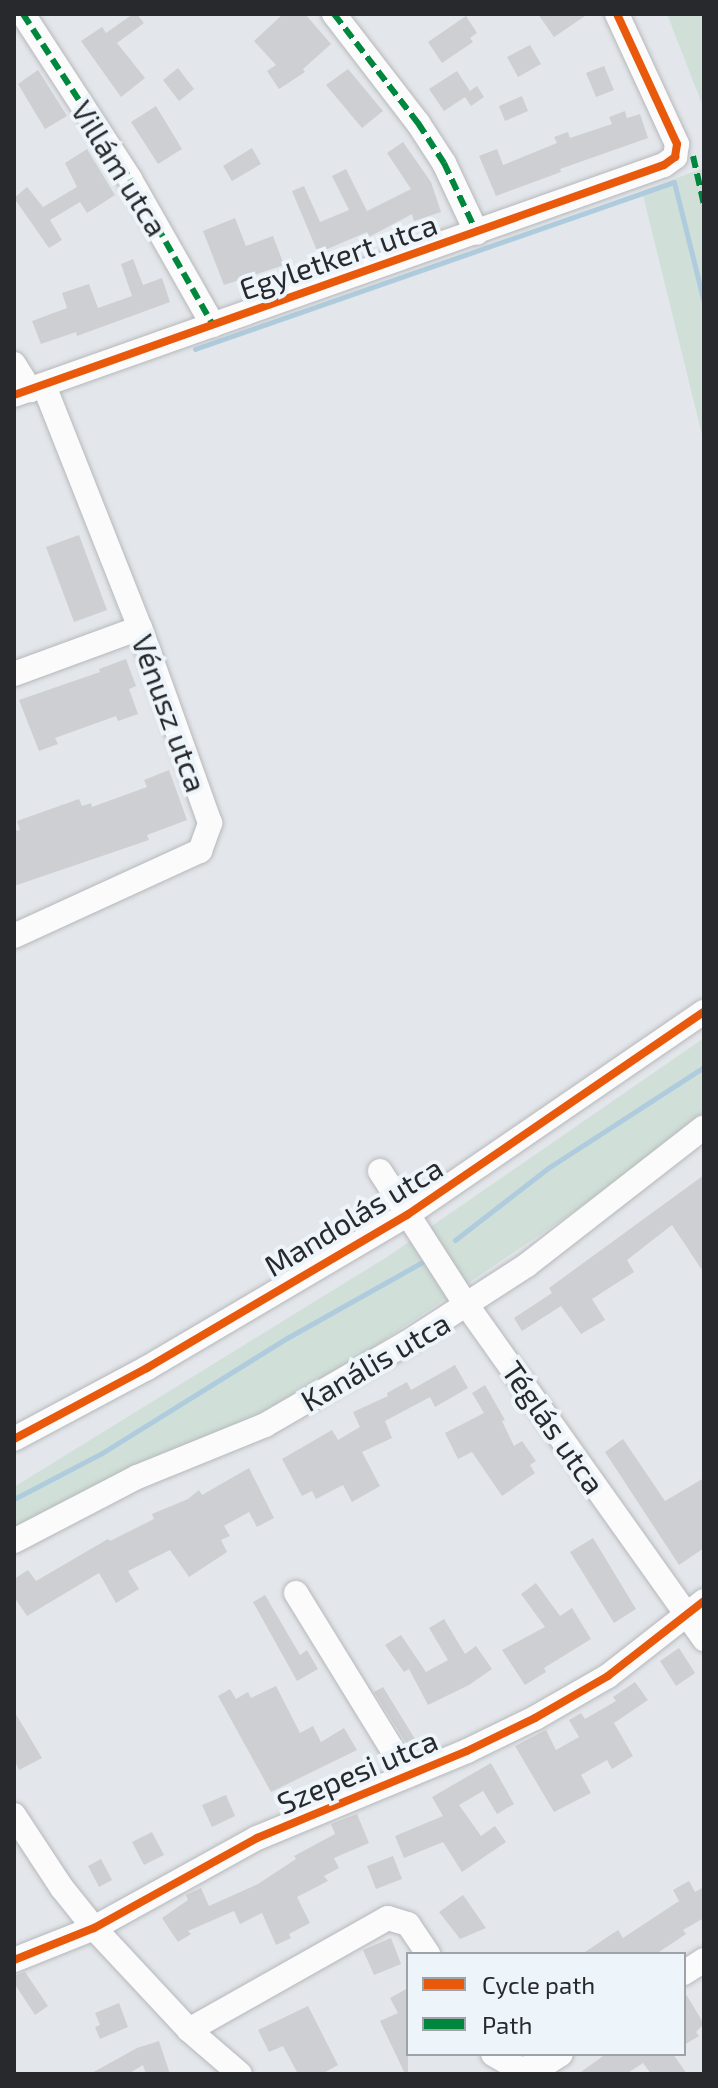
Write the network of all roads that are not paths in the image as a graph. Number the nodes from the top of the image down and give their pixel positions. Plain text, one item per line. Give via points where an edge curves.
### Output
1 (23, 14) edge
2 (334, 14) edge
3 (617, 14) edge
4 (477, 233) junction
5 (213, 325) junction
6 (14, 364) edge
7 (29, 390) edge
8 (140, 628) junction
9 (14, 674) edge
10 (14, 936) edge
11 (704, 1012) edge
12 (704, 1127) edge
13 (380, 1171) dead end
14 (407, 1215) junction
15 (468, 1306) junction
16 (14, 1439) edge
17 (14, 1541) edge
18 (296, 1593) dead end
19 (696, 1608) edge
20 (704, 1639) edge
21 (408, 1775) junction
22 (14, 1815) edge
23 (94, 1928) junction
24 (427, 1952) edge
25 (14, 1960) edge
26 (704, 1960) edge
27 (686, 1972) edge
28 (189, 2030) junction
29 (496, 2056) edge
30 (558, 2056) edge
31 (240, 2074) edge

1 - 5 street, Villám utca via 130,179
2 - 4 street via 427,137
3 - 4 street, Egyletkert utca via 671,126 675,157 648,172
4 - 5 street, Egyletkert utca
5 - 7 street, Egyletkert utca
6 - 7 street, Vénusz utca
7 - 8 street, Vénusz utca
8 - 9 street
8 - 10 street, Vénusz utca via 210,823 200,851
11 - 14 street, Mandolás utca
12 - 15 street, Kanális utca via 595,1215
13 - 14 street, Téglás utca
14 - 15 street, Téglás utca
14 - 16 street, Mandolás utca via 147,1368
15 - 17 street, Kanális utca via 265,1425 137,1477
15 - 19 street, Téglás utca
18 - 21 street
19 - 20 street, Téglás utca
19 - 21 street, Szepesi utca via 608,1676 535,1718
21 - 23 street, Szepesi utca via 257,1838
22 - 23 street
23 - 25 street, Szepesi utca
23 - 28 street
24 - 28 street via 408,1924 388,1918
26 - 27 street
28 - 31 street
29 - 30 street via 519,2069 542,2066

